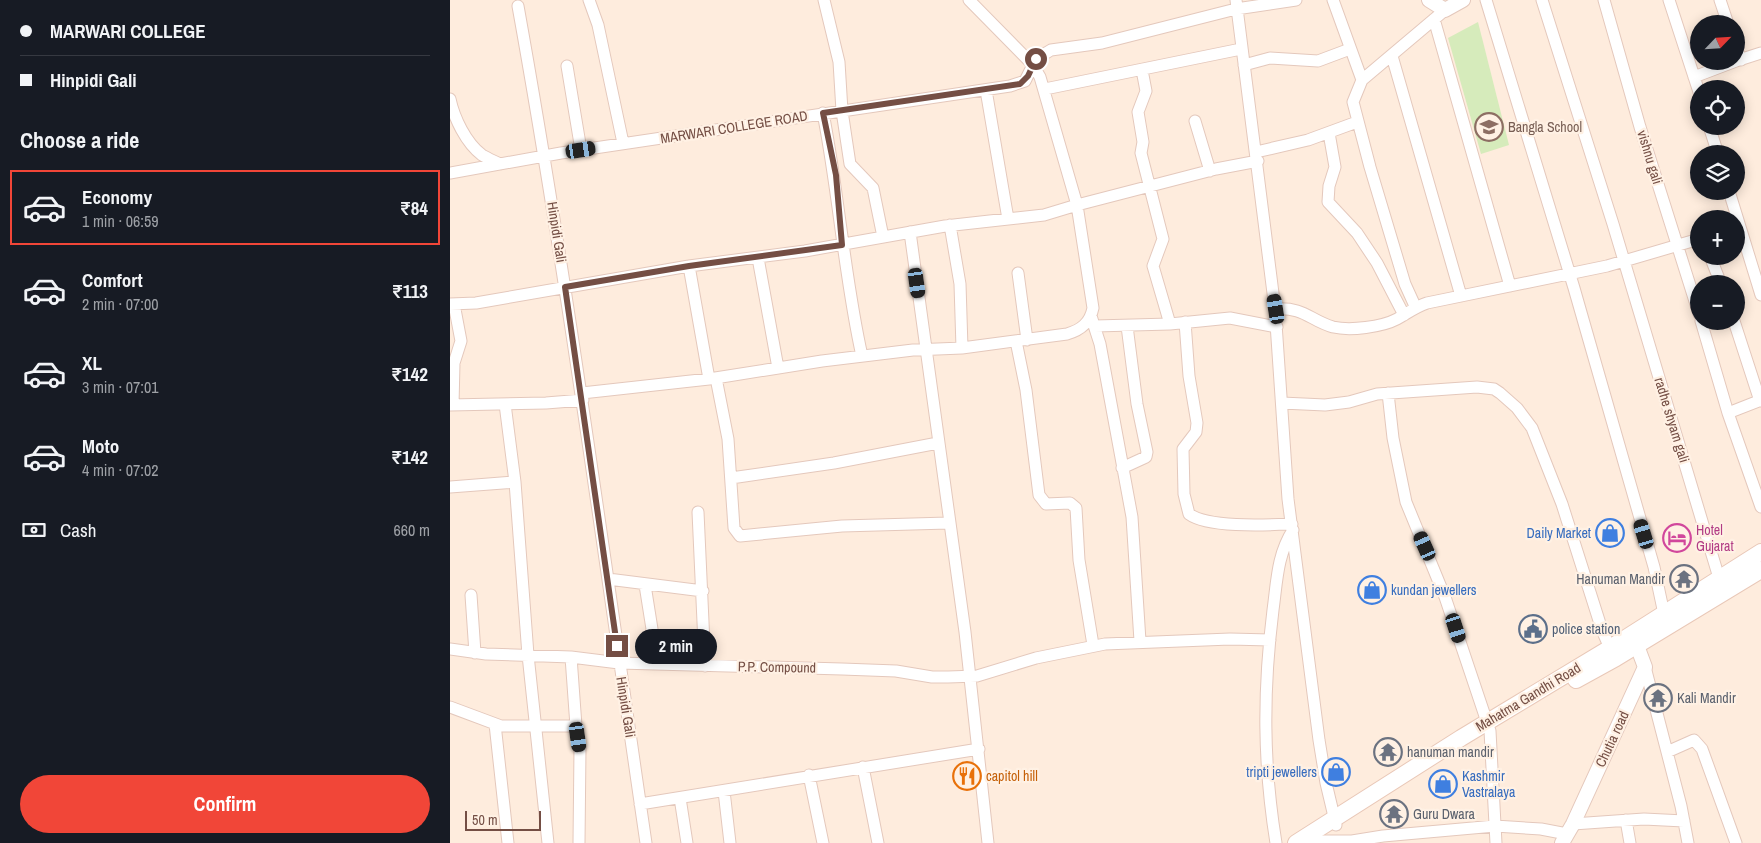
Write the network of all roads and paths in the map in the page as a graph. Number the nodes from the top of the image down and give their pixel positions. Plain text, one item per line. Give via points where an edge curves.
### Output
1 (589, 0) edge
2 (824, 0) edge
3 (969, 0) edge
4 (1296, 0) edge
5 (1333, 0) edge
6 (1428, 0) edge
7 (1463, 0) edge
8 (1486, 0) edge
9 (1542, 0) edge
10 (1604, 0) edge
11 (1669, 0) edge
12 (1720, 0) edge
13 (1236, 4) edge
14 (518, 6) dead end
15 (1440, 14) junction
16 (1725, 15) edge
17 (1241, 49) junction
18 (1350, 49) junction
19 (1761, 53) edge
20 (1392, 56) junction
21 (1745, 59) edge
22 (1033, 65) junction
23 (1244, 65) junction
24 (567, 66) dead end
25 (1142, 70) junction
26 (1713, 70) edge
27 (1694, 77) junction
28 (1362, 80) junction
29 (1695, 80) edge
30 (1045, 89) junction
31 (986, 90) junction
32 (450, 100) edge
33 (842, 111) junction
34 (823, 113) junction
35 (1195, 121) dead end
36 (1358, 122) junction
37 (1329, 133) junction
38 (623, 144) junction
39 (581, 150) junction
40 (545, 156) junction
41 (1257, 156) junction
42 (500, 164) junction
43 (1210, 171) junction
44 (450, 173) edge
45 (1149, 186) junction
46 (1077, 205) junction
47 (1008, 219) junction
48 (950, 226) junction
49 (910, 232) junction
50 (883, 237) junction
51 (1690, 242) edge
52 (842, 245) junction
53 (1677, 246) junction
54 (1745, 249) edge
55 (758, 258) junction
56 (1623, 262) junction
57 (689, 266) junction
58 (1018, 273) dead end
59 (1569, 273) junction
60 (1510, 286) junction
61 (1690, 286) edge
62 (565, 287) junction
63 (1761, 294) edge
64 (1461, 296) junction
65 (452, 304) edge
66 (1415, 306) junction
67 (1276, 309) junction
68 (1404, 315) junction
69 (1093, 321) junction
70 (1185, 322) junction
71 (1170, 324) junction
72 (1127, 326) junction
73 (1277, 327) junction
74 (1704, 330) edge
75 (1737, 330) edge
76 (1022, 340) junction
77 (962, 348) junction
78 (927, 349) junction
79 (862, 356) junction
80 (778, 368) junction
81 (712, 378) junction
82 (1388, 393) junction
83 (582, 397) junction
84 (1761, 400) edge
85 (1282, 403) junction
86 (505, 404) junction
87 (452, 405) edge
88 (1728, 413) junction
89 (938, 442) junction
90 (1122, 468) junction
91 (731, 478) junction
92 (515, 482) junction
93 (450, 487) edge
94 (1761, 507) edge
95 (698, 512) dead end
96 (948, 523) junction
97 (1292, 527) junction
98 (1761, 552) edge
99 (1761, 570) edge
100 (1719, 578) junction
101 (608, 579) junction
102 (645, 585) junction
103 (703, 591) junction
104 (471, 595) dead end
105 (1664, 614) junction
106 (1635, 639) junction
107 (1270, 640) junction
108 (1140, 641) junction
109 (1093, 646) junction
110 (1610, 648) junction
111 (450, 650) edge
112 (475, 653) junction
113 (528, 655) junction
114 (571, 657) junction
115 (619, 663) junction
116 (648, 664) junction
117 (705, 666) junction
118 (1645, 667) junction
119 (970, 676) junction
120 (450, 707) edge
121 (495, 724) junction
122 (576, 726) junction
123 (1488, 726) junction
124 (536, 728) junction
125 (979, 749) junction
126 (1667, 752) junction
127 (863, 767) junction
128 (809, 775) junction
129 (724, 791) junction
130 (680, 798) junction
131 (640, 804) junction
132 (1626, 820) junction
133 (1684, 821) junction
134 (1335, 823) junction
135 (1495, 826) junction
136 (1567, 834) edge
137 (1314, 842) edge
138 (508, 843) edge
139 (548, 843) edge
140 (579, 843) edge
141 (646, 843) edge
142 (687, 843) edge
143 (730, 843) edge
144 (823, 843) edge
145 (878, 843) edge
146 (988, 843) edge
147 (1276, 843) edge
148 (1296, 843) edge
149 (1496, 843) edge
150 (1630, 843) edge
151 (1688, 843) edge
152 (1736, 843) edge

1 - 38 street via 598,25
2 - 33 street via 839,62
3 - 22 street
4 - 13 street, MARWARI COLLEGE ROAD
5 - 18 street
6 - 15 street
7 - 15 street
8 - 59 street
9 - 56 street, radhe shyam gali
10 - 53 street, vishnu gali
11 - 27 street
12 - 16 street
13 - 17 street
13 - 22 street, MARWARI COLLEGE ROAD via 1118,39 1051,50 1036,59
14 - 40 street, Hinpidi Gali
15 - 20 street
15 - 60 street
17 - 23 street
17 - 25 street
18 - 23 street via 1318,61 1270,58
18 - 28 street
19 - 21 street
20 - 28 street
20 - 64 street
22 - 30 street
22 - 31 street, MARWARI COLLEGE ROAD via 1020,84
23 - 41 street
24 - 39 street
25 - 30 street
25 - 45 street via 1146,96 1138,119 1143,142 1142,159
26 - 27 street
27 - 29 street
28 - 36 street via 1353,102
30 - 46 street
31 - 33 street, MARWARI COLLEGE ROAD
31 - 47 street
32 - 42 street via 454,116 471,142 482,155
33 - 34 street, MARWARI COLLEGE ROAD
33 - 50 street via 850,164 873,188
34 - 38 street, MARWARI COLLEGE ROAD
34 - 52 street via 836,175
35 - 43 street
36 - 37 street
36 - 66 street
37 - 41 street
37 - 68 street via 1335,167 1328,202 1357,233
38 - 39 street, MARWARI COLLEGE ROAD
39 - 40 street, MARWARI COLLEGE ROAD
40 - 42 street, MARWARI COLLEGE ROAD
40 - 62 street, Hinpidi Gali
41 - 43 street
41 - 67 street
42 - 44 street, MARWARI COLLEGE ROAD
43 - 45 street
45 - 46 street
45 - 71 street via 1163,239 1153,266
46 - 47 street via 1044,215
46 - 69 street
47 - 48 street
48 - 49 street
48 - 77 street via 960,284
49 - 50 street
49 - 78 street
50 - 52 street
51 - 53 street
52 - 55 street
52 - 79 street
53 - 56 street
53 - 61 street, vishnu gali
54 - 63 street
55 - 57 street
55 - 80 street
56 - 59 street
56 - 100 street, radhe shyam gali
57 - 62 street
57 - 81 street
58 - 76 street
59 - 60 street
59 - 105 street via 1654,567
60 - 64 street
62 - 65 street via 476,303
62 - 83 street, Hinpidi Gali
64 - 66 street
65 - 87 street via 461,341 454,363
66 - 68 street
67 - 68 street via 1295,309 1328,325 1345,328 1386,324
67 - 73 street
69 - 72 street
69 - 76 street via 1078,331
69 - 90 street
70 - 71 street
70 - 73 street via 1230,318
70 - 97 street via 1197,423 1196,432 1183,449 1184,494 1189,514 1202,520
71 - 72 street
72 - 90 street via 1147,452 1146,457
73 - 85 street
74 - 88 street
75 - 84 street
76 - 77 street
76 - 109 street via 1039,495 1046,504 1070,503 1076,508 1079,560
77 - 78 street
78 - 79 street
78 - 89 street
79 - 80 street
80 - 81 street
81 - 83 street
81 - 91 street via 728,439
82 - 85 street via 1325,406
82 - 110 street via 1486,387 1500,393 1526,417 1562,504
82 - 123 street via 1406,502 1443,590
83 - 86 street
83 - 101 street, Hinpidi Gali
84 - 88 street
85 - 97 street
86 - 87 street
86 - 92 street
88 - 94 street
89 - 91 street via 834,463
89 - 96 street
90 - 108 street via 1136,552
91 - 96 street via 734,528 740,536 842,526
92 - 93 street
92 - 113 street
95 - 103 street
96 - 119 street
97 - 107 street via 1283,546
97 - 134 street via 1319,740
98 - 100 main road, Mahatma Gandhi Road
99 - 106 main road, Mahatma Gandhi Road
100 - 105 main road, Mahatma Gandhi Road
101 - 102 street
101 - 115 street, Hinpidi Gali
102 - 103 street
102 - 116 street via 652,629
103 - 117 street
104 - 112 street
105 - 106 main road, Mahatma Gandhi Road
106 - 110 main road, Mahatma Gandhi Road
106 - 118 street
106 - 123 main road, Mahatma Gandhi Road via 1552,692
107 - 108 street, P.P. Compound
107 - 147 street via 1264,725
108 - 109 street, P.P. Compound
109 - 119 street, P.P. Compound
110 - 123 main road, Mahatma Gandhi Road
111 - 112 street, P.P. Compound
112 - 113 street, P.P. Compound
113 - 114 street, P.P. Compound
113 - 124 street
114 - 115 street, P.P. Compound
114 - 122 street
115 - 116 street, P.P. Compound
115 - 131 street, Hinpidi Gali
116 - 117 street, P.P. Compound
117 - 119 street, P.P. Compound
118 - 126 street
118 - 136 street, Chutia road
119 - 125 street
120 - 121 street
121 - 124 street
121 - 138 street
122 - 124 street
122 - 140 street via 580,748
123 - 134 main road, Mahatma Gandhi Road
123 - 135 street
124 - 139 street
125 - 127 street
125 - 146 street
126 - 133 street
126 - 152 street via 1687,741 1698,743
127 - 128 street
127 - 145 street
128 - 129 street
128 - 144 street
129 - 130 street
129 - 143 street
130 - 131 street
130 - 142 street
131 - 141 street, Hinpidi Gali
132 - 133 street
132 - 136 street
132 - 150 street
133 - 151 street
134 - 137 main road, Mahatma Gandhi Road
134 - 148 main road, Mahatma Gandhi Road
135 - 136 street via 1541,828
135 - 137 street
135 - 149 street

